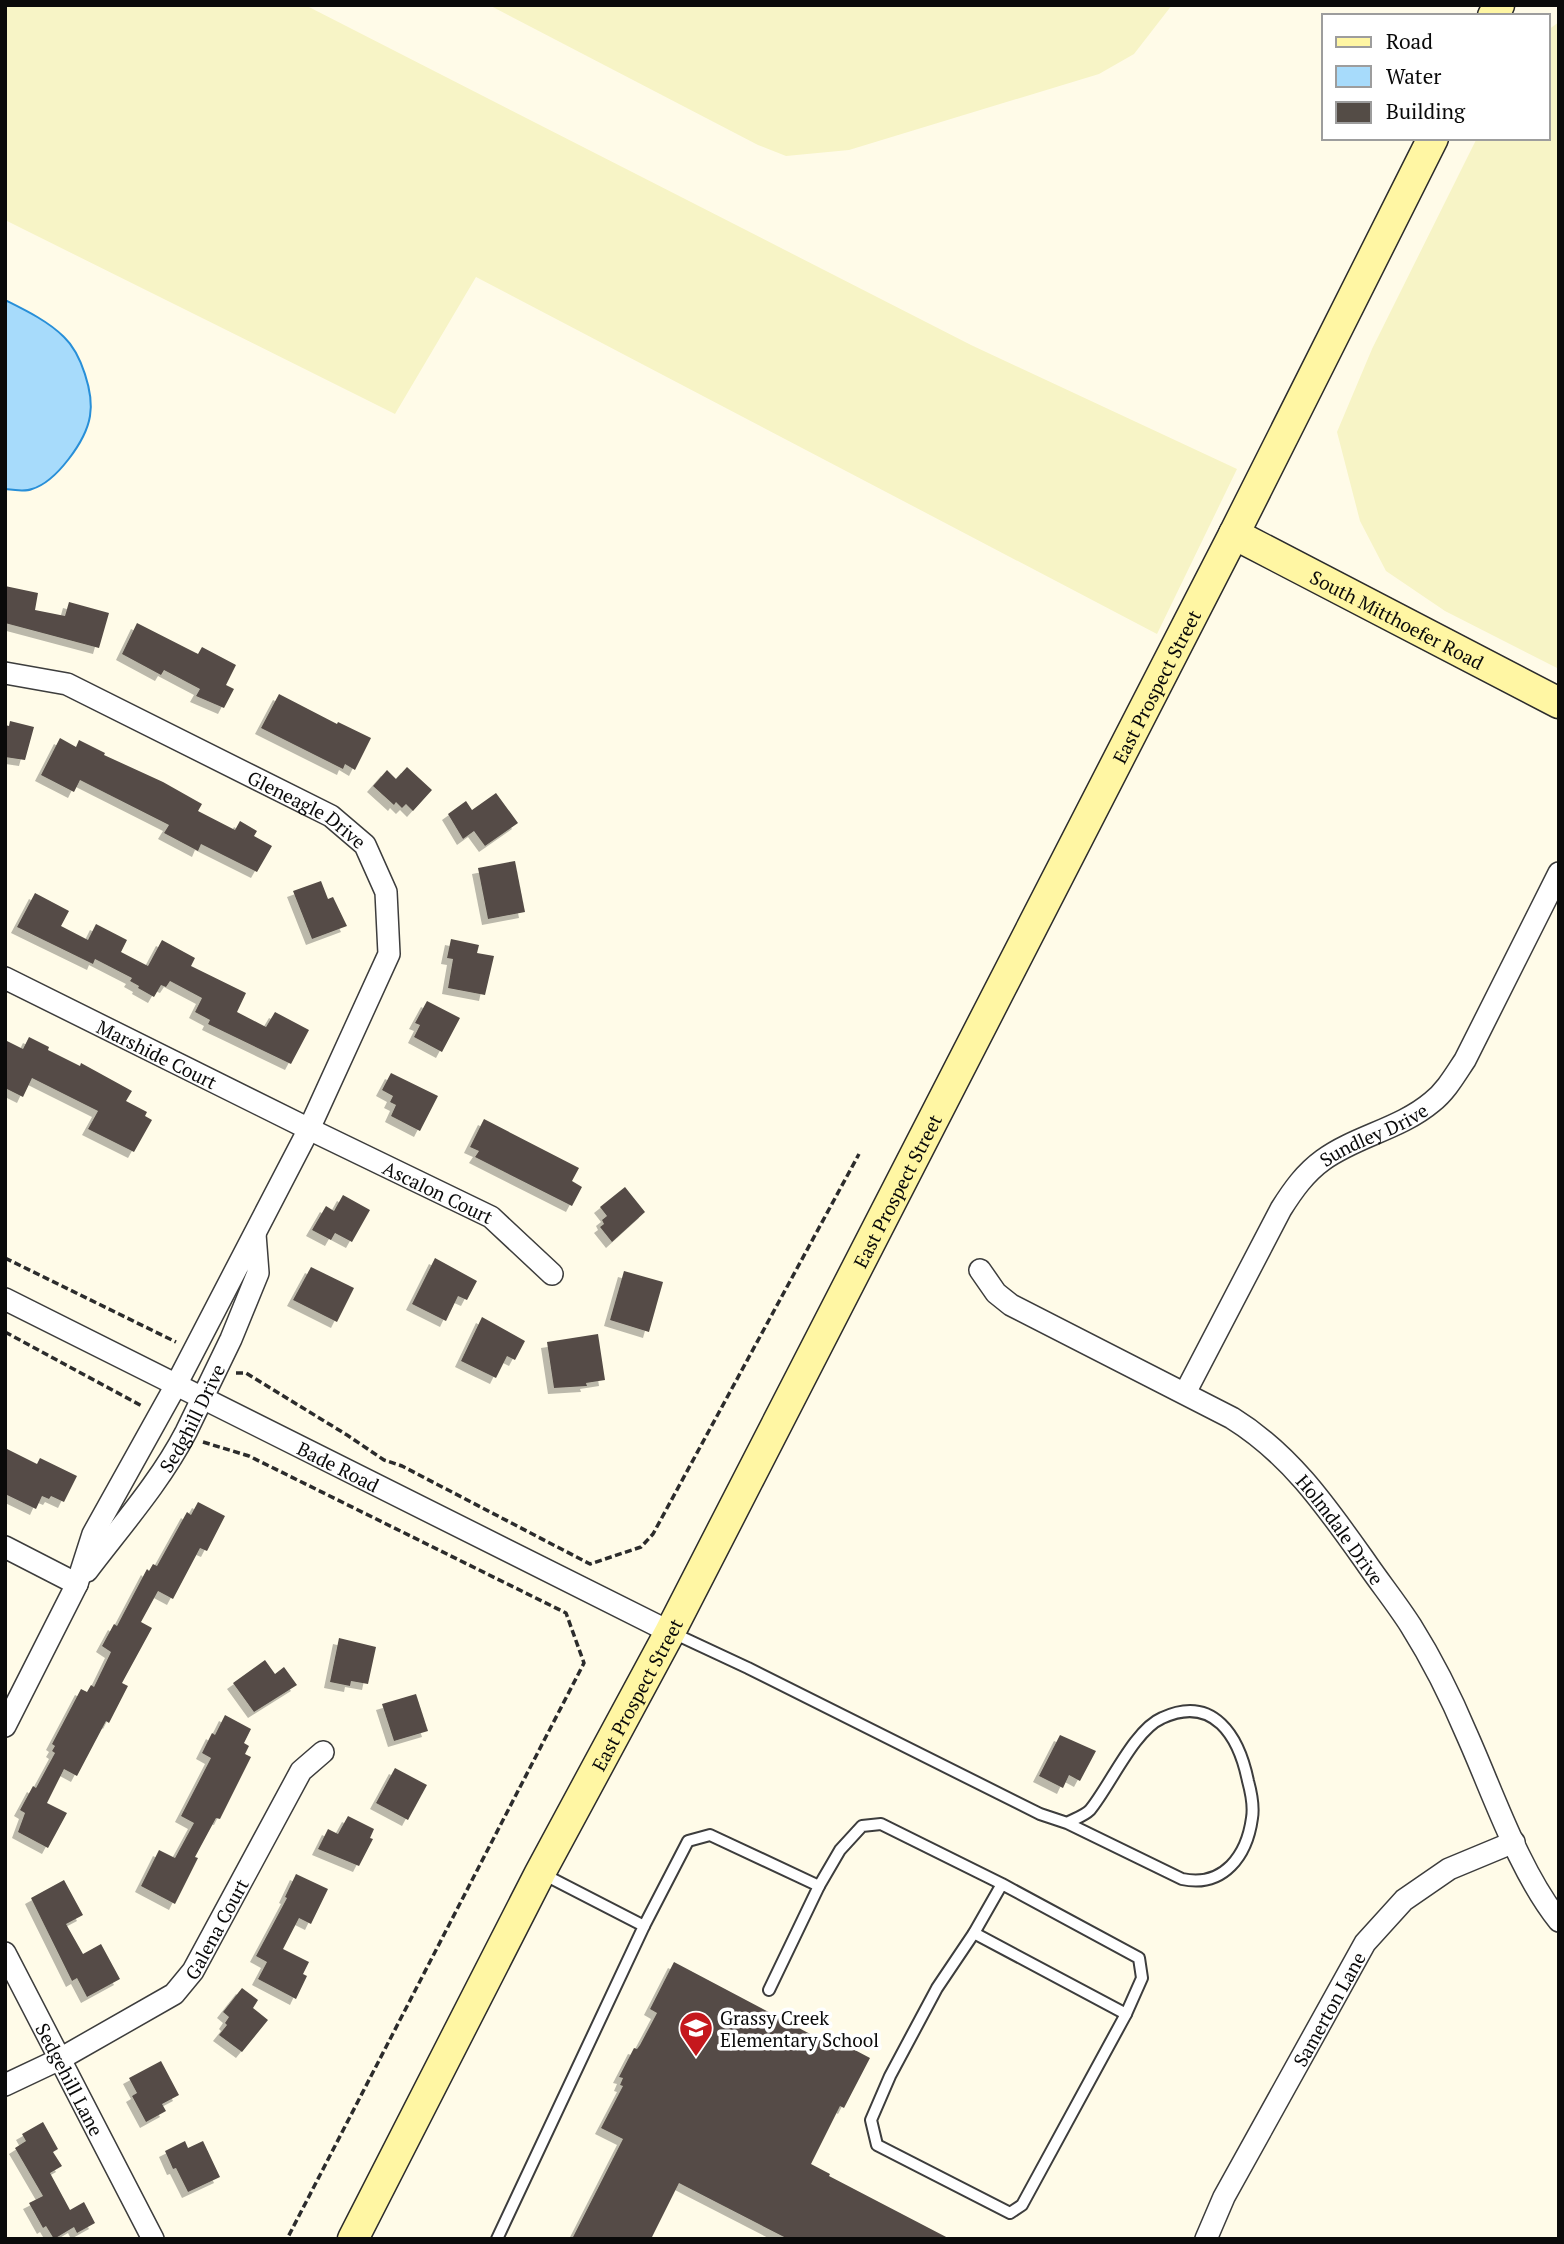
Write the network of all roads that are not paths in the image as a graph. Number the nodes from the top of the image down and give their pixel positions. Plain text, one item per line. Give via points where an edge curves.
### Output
1 (1432, 140) edge
2 (1234, 534) junction
3 (5, 673) edge
4 (1559, 703) edge
5 (1559, 873) edge
6 (5, 978) edge
7 (309, 1129) junction
8 (255, 1233) junction
9 (980, 1270) dead end
10 (552, 1274) dead end
11 (5, 1298) edge
12 (176, 1385) junction
13 (1185, 1393) junction
14 (203, 1399) junction
15 (5, 1547) edge
16 (77, 1584) junction
17 (670, 1632) junction
18 (5, 1726) edge
19 (323, 1752) dead end
20 (1067, 1823) junction
21 (1514, 1842) junction
22 (540, 1873) junction
23 (1002, 1884) junction
24 (819, 1886) junction
25 (1559, 1921) edge
26 (644, 1926) junction
27 (974, 1933) junction
28 (5, 1953) edge
29 (769, 1990) dead end
30 (1126, 2014) junction
31 (60, 2059) junction
32 (5, 2085) edge
33 (138, 2205) junction
34 (153, 2239) edge
35 (172, 2239) edge
36 (353, 2239) edge
37 (497, 2239) edge
38 (1206, 2239) edge

1 - 2 street, East Prospect Street
2 - 4 street, South Mitthoefer Road
2 - 17 street, East Prospect Street
3 - 7 street, Gleneagle Drive via 67,684 331,816 365,845 386,892 389,954
5 - 13 street, Sundley Drive via 1447,1087 1411,1116 1325,1158 1294,1188
6 - 7 street, Marshide Court
7 - 8 street, Sedghill Drive
7 - 10 street, Ascalon Court via 491,1217
8 - 12 street, Sedghill Drive
8 - 14 street, Sedghill Drive via 258,1273
9 - 13 street, Holmdale Drive via 996,1293 1012,1305
11 - 12 street, Bade Road
12 - 14 street, Bade Road
12 - 16 street, Sedghill Drive via 93,1534
13 - 21 street, Holmdale Drive via 1266,1441 1325,1504 1410,1625 1447,1689
14 - 16 street, Sedghill Drive via 179,1447
14 - 17 street, Bade Road
15 - 16 street
16 - 18 street, Sedghill Drive
17 - 20 lane via 1040,1814
17 - 22 street, East Prospect Street
19 - 31 street, Galena Court via 301,1771 193,1971 174,1994
20 - 20 lane via 1088,1812 1136,1740 1160,1718 1197,1711 1217,1720 1235,1739 1253,1812 1247,1843 1223,1874 1196,1882 1182,1879
21 - 25 street, Holmdale Drive
21 - 38 street, Samerton Lane via 1449,1869 1404,1899 1365,1943 1224,2197
22 - 26 lane
22 - 36 street, East Prospect Street
23 - 24 lane via 881,1824 862,1826 840,1850
23 - 27 lane
23 - 30 lane via 1139,1958 1142,1978
24 - 26 lane via 710,1835 688,1841
24 - 29 lane
26 - 37 lane
27 - 30 lane
27 - 30 lane via 937,1988 890,2076 871,2120 877,2145 1010,2213 1022,2205
28 - 31 street, Sedgehill Lane
31 - 32 street, Galena Court
31 - 33 street, Sedgehill Lane
33 - 34 street, Sedgehill Lane
33 - 35 street, Sedgehill Lane

